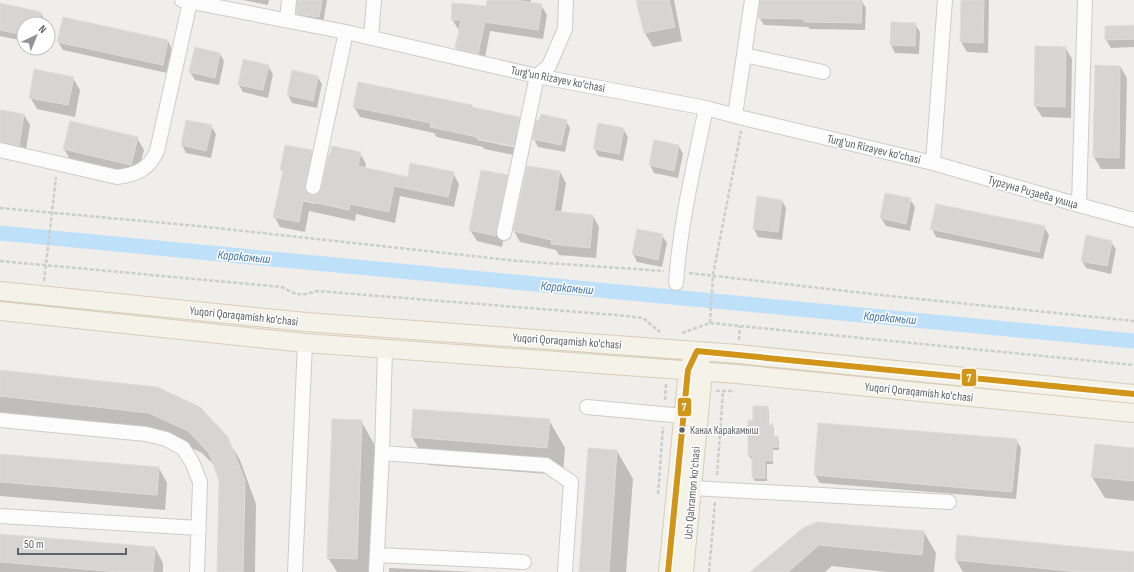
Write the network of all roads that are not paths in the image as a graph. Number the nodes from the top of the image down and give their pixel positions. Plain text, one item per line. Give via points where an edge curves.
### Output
1 (289, 0) edge
2 (374, 0) edge
3 (566, 0) edge
4 (752, 0) edge
5 (945, 0) edge
6 (1085, 0) edge
7 (186, 1) edge
8 (287, 20) junction
9 (346, 32) junction
10 (371, 38) junction
11 (744, 55) junction
12 (823, 72) dead end
13 (537, 76) junction
14 (706, 108) junction
15 (739, 116) junction
16 (0, 150) edge
17 (933, 163) junction
18 (313, 186) dead end
19 (1079, 205) junction
20 (1134, 220) edge
21 (504, 232) dead end
22 (677, 277) road end
23 (0, 291) edge
24 (0, 311) edge
25 (305, 343) junction
26 (385, 349) junction
27 (697, 351) junction
28 (696, 371) junction
29 (1134, 394) edge
30 (587, 407) dead end
31 (1134, 413) edge
32 (684, 416) junction
33 (0, 420) edge
34 (382, 452) junction
35 (692, 488) junction
36 (949, 502) dead end
37 (0, 516) edge
38 (199, 528) junction
39 (377, 555) junction
40 (524, 562) dead end
41 (197, 572) edge
42 (295, 572) edge
43 (376, 572) edge
44 (565, 572) edge
45 (668, 572) edge
46 (684, 572) edge

1 - 8 street
2 - 10 street
3 - 13 street via 565,29 549,66
4 - 11 street
5 - 17 street
6 - 19 street
7 - 8 street, Turg'un Rizayev ko'chasi
7 - 16 street via 157,151 152,162 143,170 116,177
8 - 9 street, Turg'un Rizayev ko'chasi
9 - 10 street, Turg'un Rizayev ko'chasi
9 - 18 street
10 - 13 street, Turg'un Rizayev ko'chasi
11 - 12 street
11 - 15 street
13 - 14 street, Turg'un Rizayev ko'chasi
13 - 21 street
14 - 15 street, Turg'un Rizayev ko'chasi
14 - 22 street via 678,249
15 - 17 street, Turg'un Rizayev ko'chasi
17 - 19 street, Тургуна Ризаева улица
19 - 20 street, Тургуна Ризаева улица
23 - 27 main road, Yuqori Qoraqamish ko'chasi via 306,322
24 - 25 main road, Yuqori Qoraqamish ko'chasi
25 - 26 main road, Yuqori Qoraqamish ko'chasi
25 - 42 street
26 - 28 main road, Yuqori Qoraqamish ko'chasi
26 - 34 street
27 - 28 main road, Uch Qahramon ko'chasi
27 - 29 main road, Yuqori Qoraqamish ko'chasi
28 - 31 main road, Yuqori Qoraqamish ko'chasi
28 - 32 main road, Uch Qahramon ko'chasi
28 - 35 main road, Uch Qahramon ko'chasi
30 - 32 street
32 - 45 main road, Uch Qahramon ko'chasi
33 - 38 street via 146,434 166,439 183,448 200,482
34 - 39 street
34 - 44 street via 546,464 572,482
35 - 36 street
35 - 46 main road, Uch Qahramon ko'chasi
37 - 38 street
38 - 41 street
39 - 40 street
39 - 43 street

